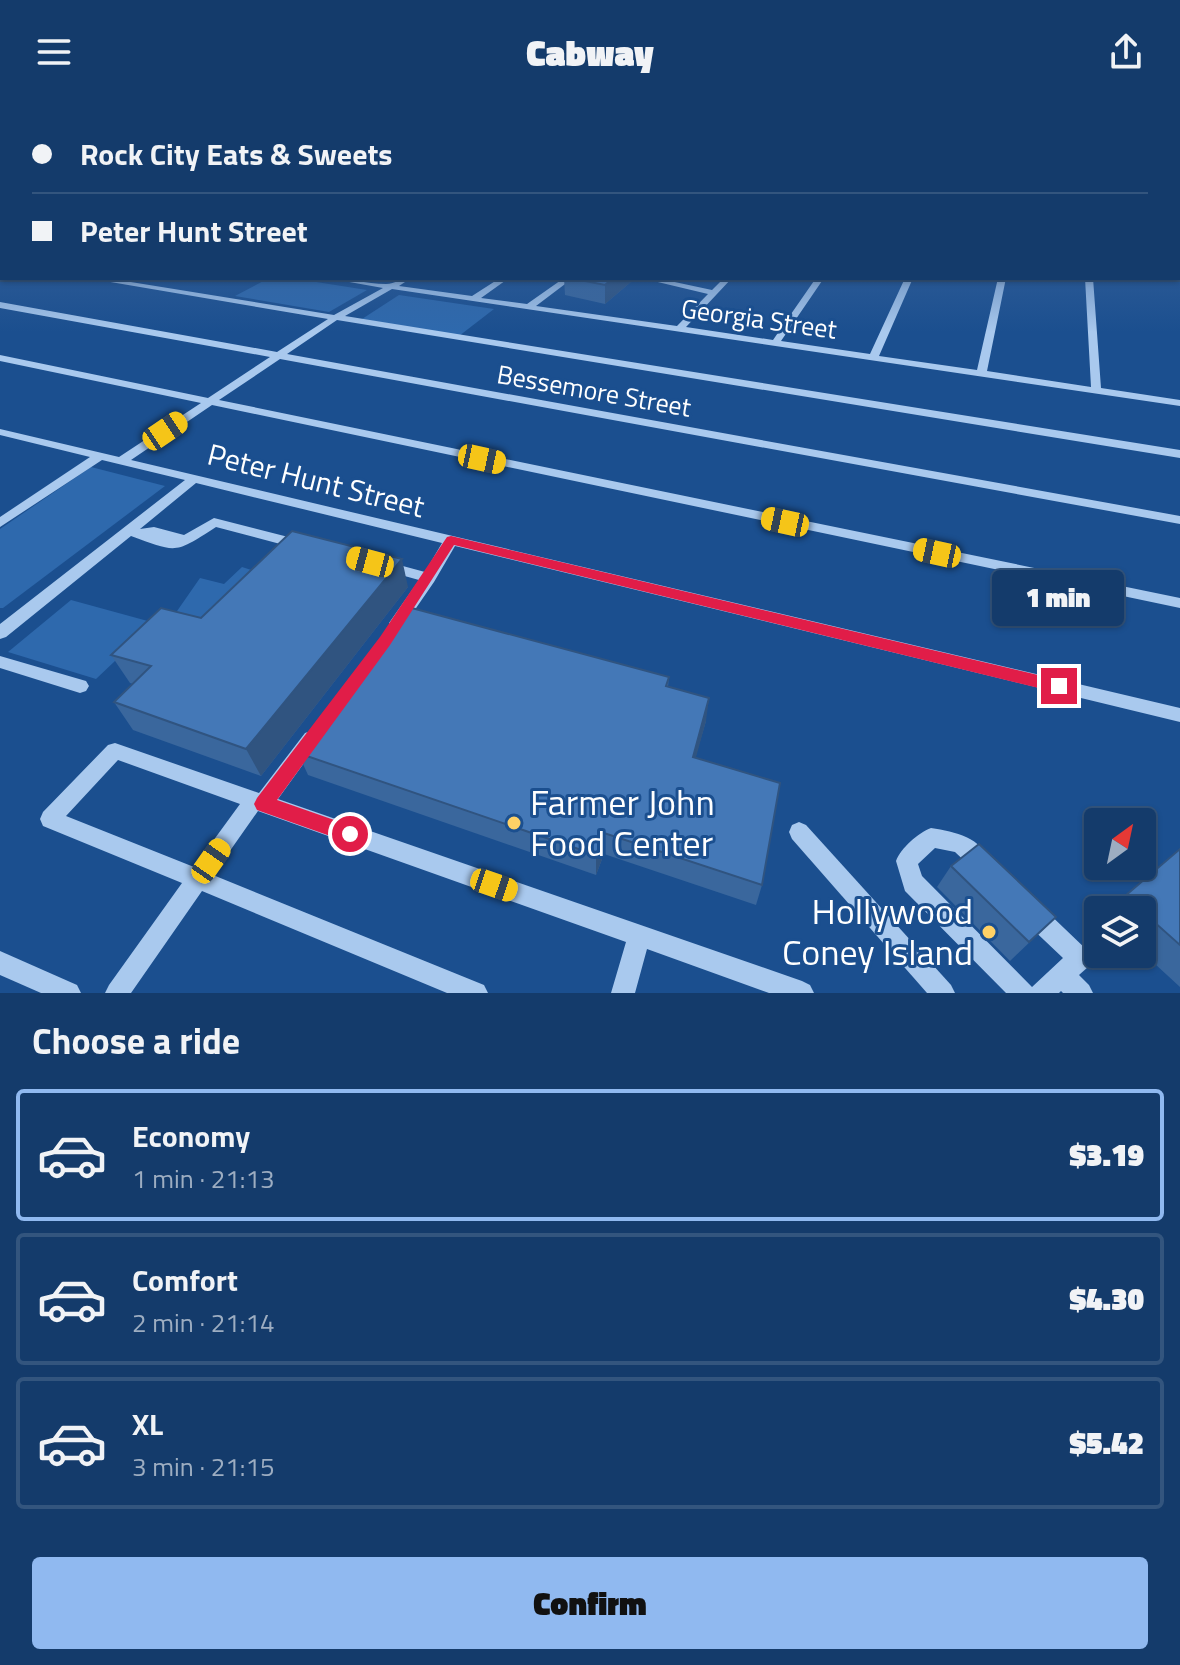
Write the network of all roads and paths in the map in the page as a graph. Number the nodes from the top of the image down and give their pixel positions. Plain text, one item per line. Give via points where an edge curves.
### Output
1 (103, 280) edge
2 (344, 280) edge
3 (403, 280) edge
4 (502, 280) edge
5 (566, 280) edge
6 (654, 280) edge
7 (726, 280) edge
8 (819, 280) edge
9 (908, 280) edge
10 (1002, 280) edge
11 (1089, 280) edge
12 (391, 287) junction
13 (714, 293) junction
14 (473, 299) junction
15 (0, 305) edge
16 (529, 307) junction
17 (335, 318) junction
18 (679, 329) junction
19 (775, 344) junction
20 (278, 356) junction
21 (0, 358) edge
22 (873, 358) junction
23 (981, 374) junction
24 (1096, 391) junction
25 (209, 402) junction
26 (1180, 403) edge
27 (2, 434) edge
28 (1180, 454) edge
29 (100, 456) junction
30 (121, 461) junction
31 (194, 479) junction
32 (1180, 520) edge
33 (0, 523) edge
34 (129, 530) junction
35 (451, 540) junction
36 (312, 547) edge
37 (370, 562) edge
38 (429, 578) junction
39 (1180, 603) edge
40 (0, 633) edge
41 (385, 641) edge
42 (0, 662) edge
43 (80, 686) dead end
44 (1180, 715) edge
45 (319, 729) edge
46 (259, 802) junction
47 (799, 832) dead end
48 (993, 875) edge
49 (197, 881) junction
50 (1015, 896) edge
51 (639, 936) junction
52 (0, 963) edge
53 (1070, 967) junction
54 (69, 993) edge
55 (117, 993) edge
56 (476, 993) edge
57 (623, 993) edge
58 (802, 993) edge
59 (943, 993) edge
60 (1023, 993) edge
61 (1042, 993) edge
62 (1081, 993) edge

1 - 17 street
2 - 12 street, Georgia Street
3 - 12 street
4 - 14 street
5 - 16 street
6 - 13 street
7 - 13 street
8 - 19 street
9 - 22 street
10 - 23 street
11 - 24 street
12 - 14 street, Georgia Street
12 - 17 street
13 - 18 street
14 - 16 street, Georgia Street
15 - 20 street, Bessemore Street
16 - 18 street, Georgia Street
17 - 20 street
17 - 28 street
18 - 19 street, Georgia Street
19 - 22 street, Georgia Street
20 - 25 street
20 - 32 street, Bessemore Street
21 - 25 street
22 - 23 street, Georgia Street
23 - 24 street, Georgia Street
24 - 26 street, Georgia Street
25 - 30 street
25 - 39 street
27 - 29 street, Peter Hunt Street
29 - 30 street, Peter Hunt Street
29 - 33 street
30 - 31 street, Peter Hunt Street
31 - 34 street
31 - 35 street, Peter Hunt Street
34 - 36 street via 170,545 187,542 214,522
34 - 40 street
35 - 38 street
35 - 44 street, Peter Hunt Street
37 - 38 street
38 - 41 street
42 - 43 street
45 - 46 street
46 - 49 street
46 - 49 street via 115,751 50,819
46 - 51 street
47 - 59 street
48 - 60 street via 960,843 931,838 906,861 913,883
49 - 55 street
49 - 56 street
50 - 53 street
51 - 57 street
51 - 58 street
52 - 54 street
53 - 61 street
53 - 62 street

